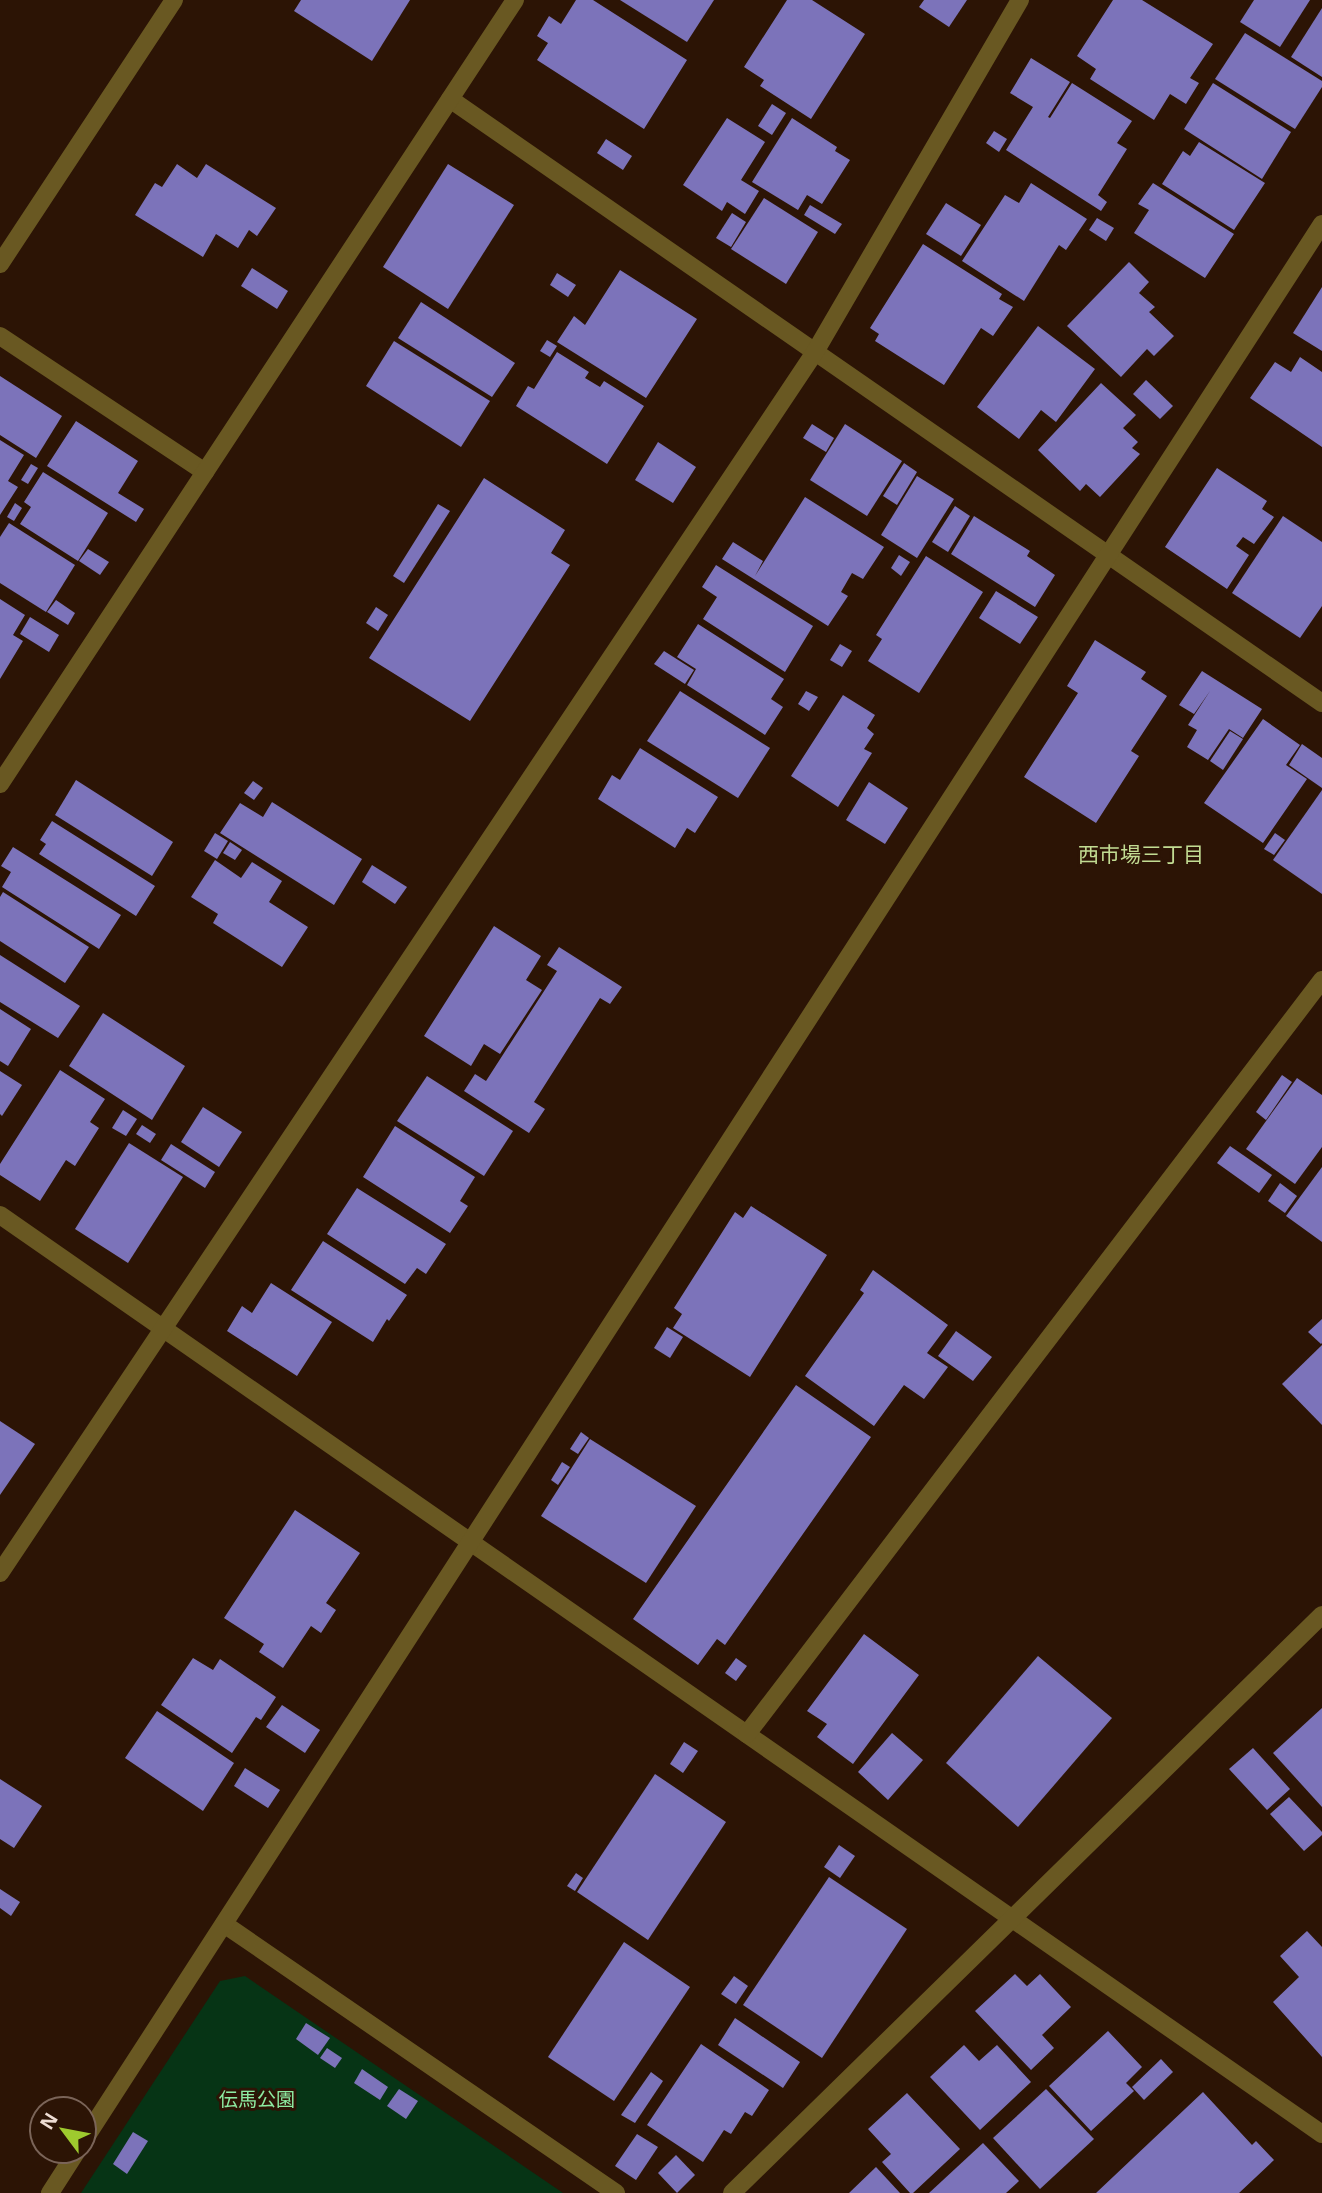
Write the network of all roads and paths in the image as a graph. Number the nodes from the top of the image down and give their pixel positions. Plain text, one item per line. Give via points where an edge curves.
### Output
1 (174, 0) edge
2 (515, 0) edge
3 (1020, 0) edge
4 (450, 99) junction
5 (1322, 223) edge
6 (0, 264) edge
7 (0, 336) edge
8 (815, 352) junction
9 (205, 472) junction
10 (1108, 555) junction
11 (1322, 703) edge
12 (0, 784) edge
13 (1322, 980) edge
14 (0, 1214) edge
15 (163, 1328) junction
16 (470, 1542) junction
17 (0, 1573) edge
18 (1322, 1615) edge
19 (747, 1734) junction
20 (1013, 1918) junction
21 (224, 1924) junction
22 (98, 2118) edge
23 (1322, 2134) edge
24 (68, 2165) edge
25 (50, 2193) edge
26 (616, 2193) edge
27 (732, 2193) edge

1 - 6 street
2 - 4 street
3 - 8 street
4 - 8 street
4 - 9 street
5 - 10 street
7 - 9 street
8 - 10 street
8 - 15 street
9 - 12 street
10 - 11 street
10 - 16 street
13 - 19 street
14 - 15 street
15 - 16 street
15 - 17 street
16 - 19 street
16 - 21 street
18 - 20 street
19 - 20 street
20 - 23 street
20 - 27 street
21 - 22 street
21 - 26 street
24 - 25 street

